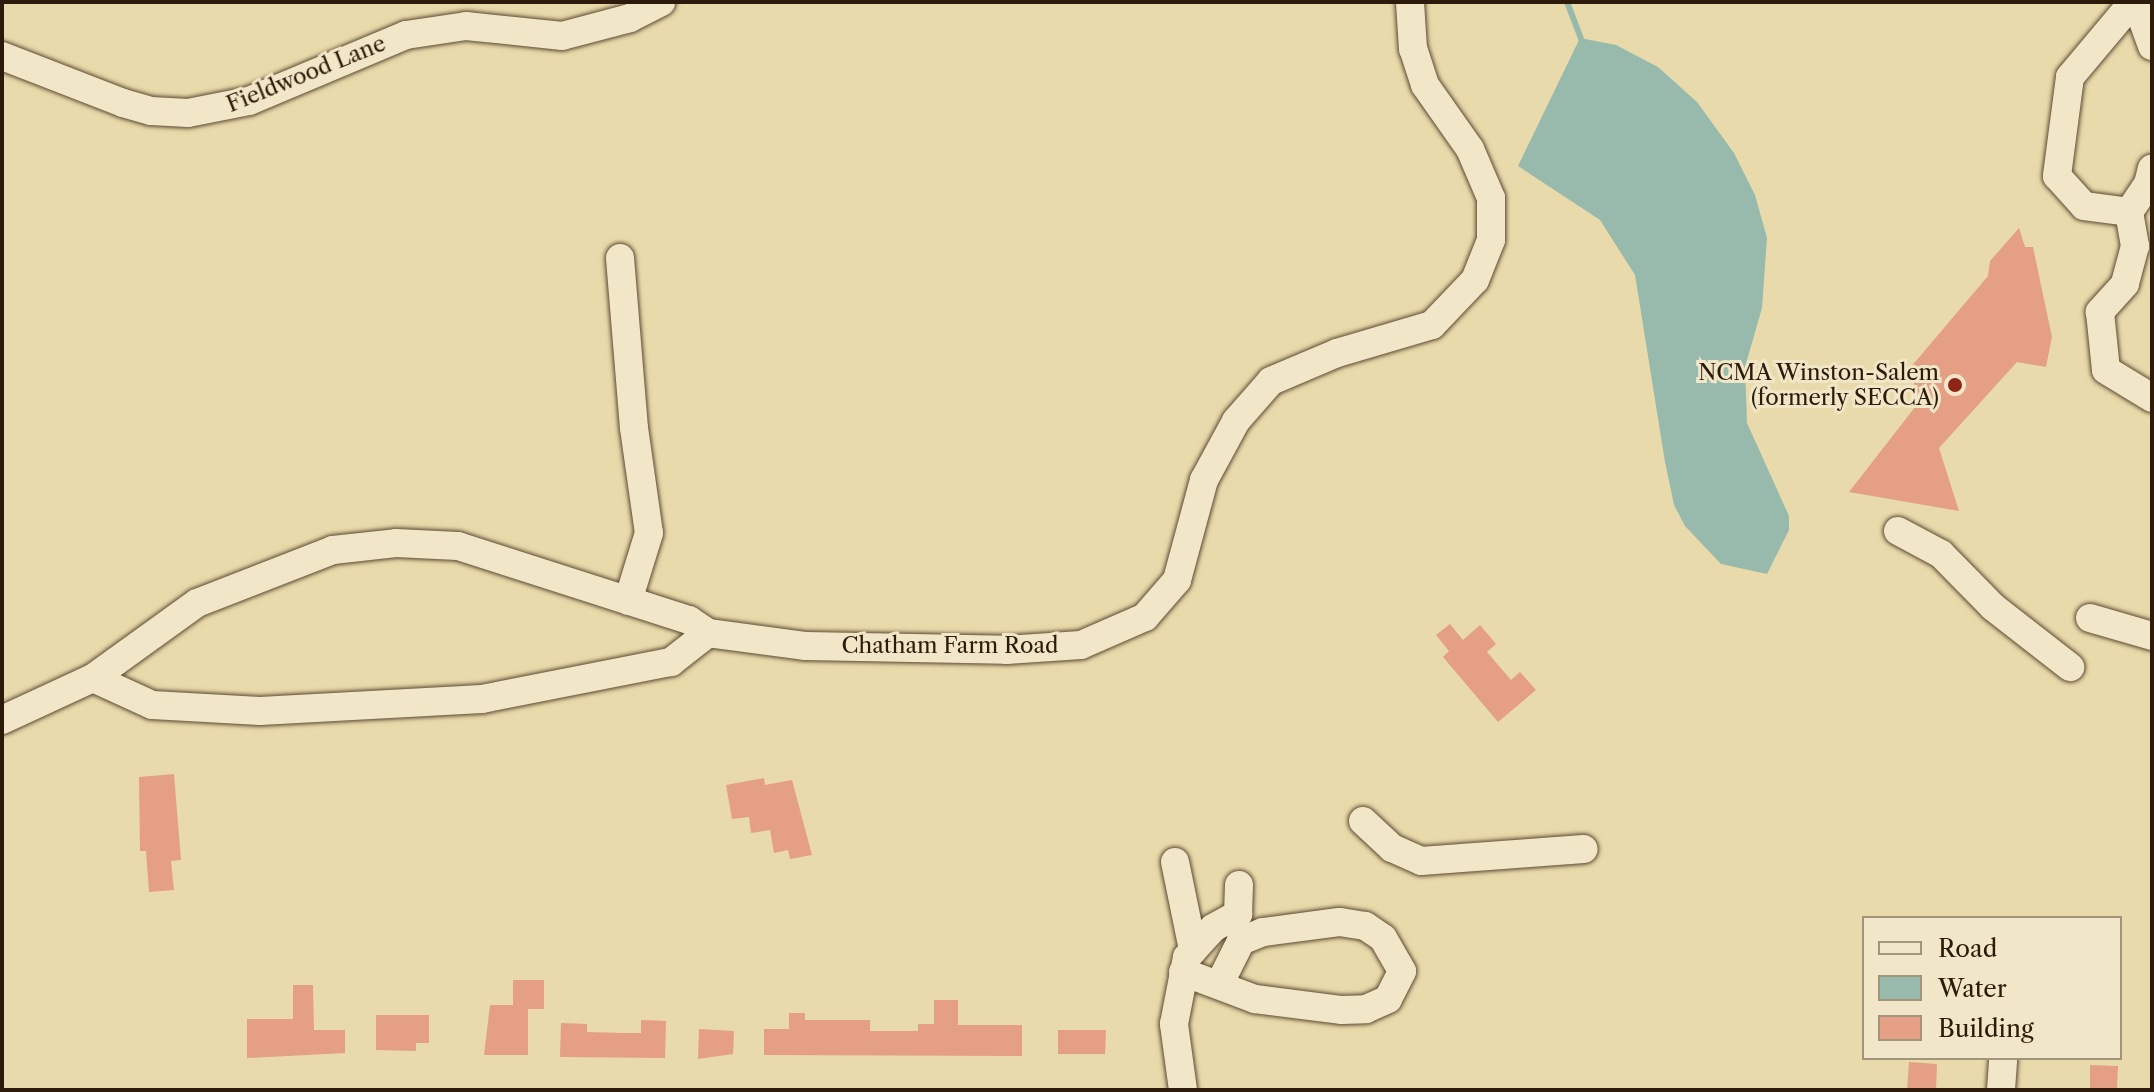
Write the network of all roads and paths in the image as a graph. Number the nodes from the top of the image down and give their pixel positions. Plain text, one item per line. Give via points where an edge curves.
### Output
1 (661, 2) edge
2 (1410, 2) edge
3 (2135, 2) edge
4 (2152, 46) edge
5 (2, 56) edge
6 (2152, 168) edge
7 (2129, 212) junction
8 (620, 258) dead end
9 (2152, 398) edge
10 (1898, 531) dead end
11 (628, 601) junction
12 (2090, 618) dead end
13 (708, 633) junction
14 (2152, 636) edge
15 (2070, 667) dead end
16 (93, 678) junction
17 (2, 720) edge
18 (1363, 821) dead end
19 (1584, 849) dead end
20 (1175, 862) dead end
21 (1239, 885) dead end
22 (1188, 961) junction
23 (1220, 983) junction
24 (2003, 1060) edge
25 (1183, 1090) edge
26 (2001, 1090) edge

1 - 5 street, Fieldwood Lane via 619,22 562,36 466,26 406,35 249,101 188,113 123,103
2 - 13 street, Chatham Farm Road via 1413,49 1425,85 1470,149 1491,198 1491,240 1475,280 1432,325 1337,353 1271,381 1236,421 1204,480 1177,580 1145,617 1081,645 1006,650 806,646
3 - 4 street
3 - 7 street via 2070,77 2057,176 2084,206
6 - 7 street
7 - 9 street via 2135,246 2125,284 2100,312 2106,370
8 - 11 street via 649,533
10 - 15 street via 1941,554 1993,607
11 - 13 street, Chatham Farm Road via 689,620
11 - 16 street, Chatham Farm Road via 458,546 396,543 333,550 197,603
12 - 14 street
13 - 16 street via 671,662 467,700 260,711 152,705
16 - 17 street, Chatham Farm Road
18 - 19 street via 1392,848 1421,861
20 - 22 street
21 - 22 street via 1238,914 1213,928
22 - 23 street
22 - 25 street via 1174,1024
23 - 23 street via 1255,999 1295,1007 1366,1009 1388,999 1402,971 1383,938 1365,926 1339,922 1263,932 1241,941
24 - 26 street

